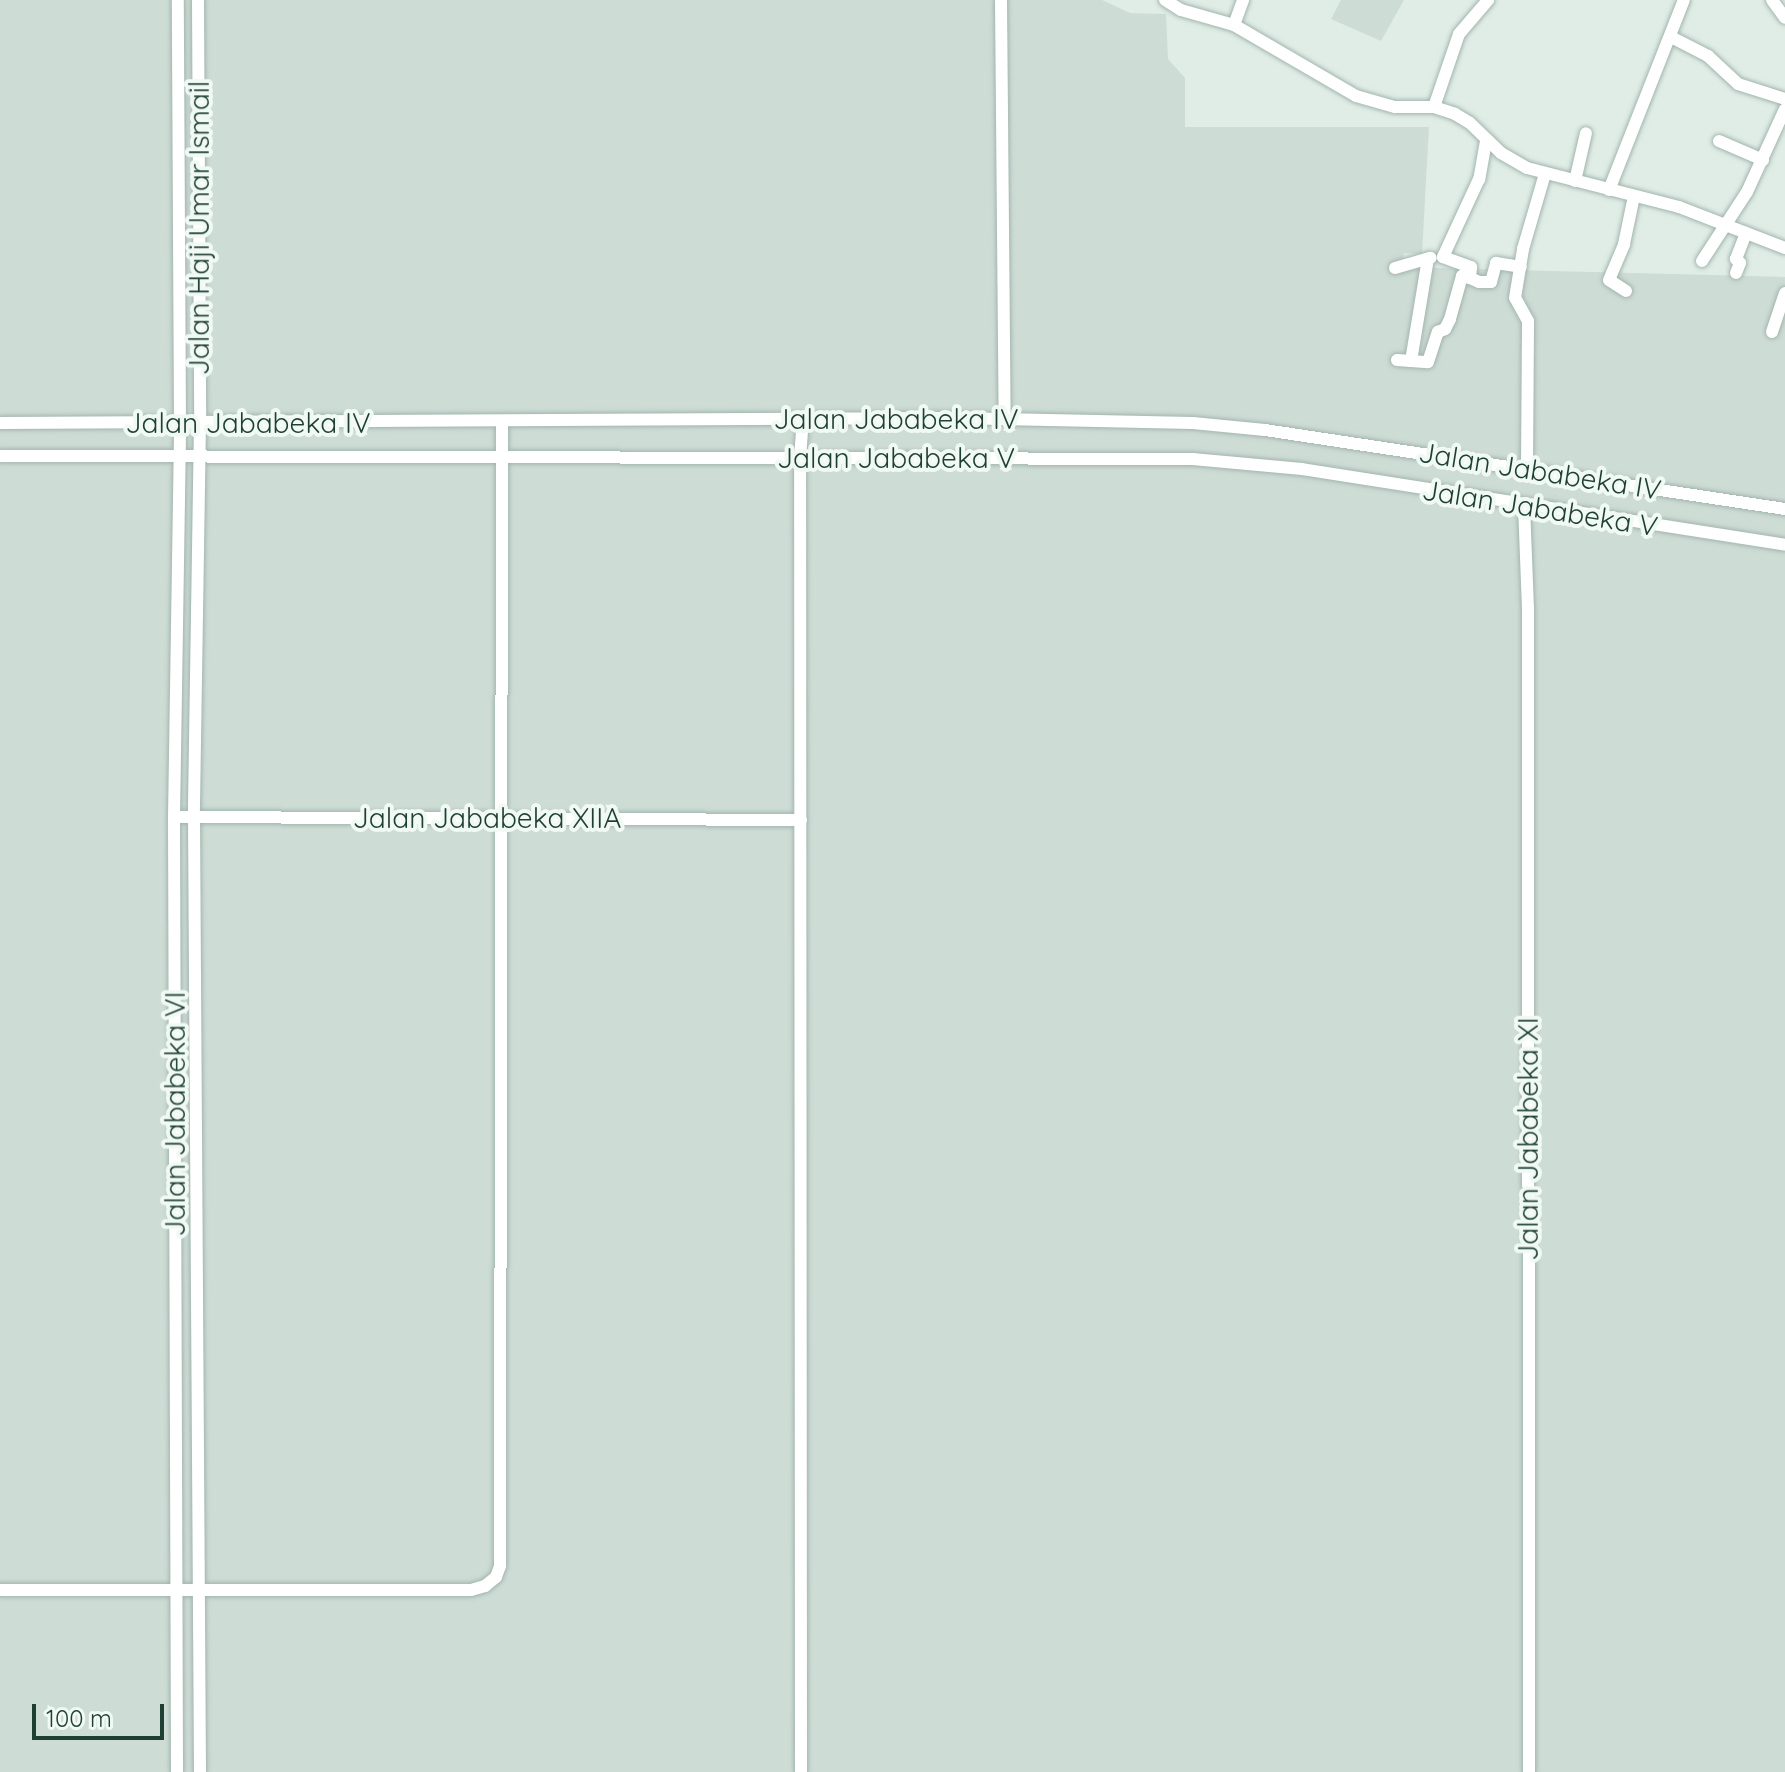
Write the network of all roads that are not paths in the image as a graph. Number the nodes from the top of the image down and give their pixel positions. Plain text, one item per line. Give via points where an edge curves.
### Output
1 (178, 0) edge
2 (198, 0) edge
3 (1001, 0) edge
4 (1165, 0) edge
5 (1243, 0) edge
6 (1488, 0) edge
7 (1684, 0) edge
8 (1772, 0) edge
9 (1785, 18) edge
10 (1234, 25) junction
11 (1671, 37) junction
12 (1785, 99) edge
13 (1434, 107) junction
14 (1784, 115) edge
15 (1586, 133) dead end
16 (1486, 141) junction
17 (1719, 141) dead end
18 (1763, 160) junction
19 (1545, 174) junction
20 (1575, 181) junction
21 (1609, 190) junction
22 (1634, 196) junction
23 (1725, 224) junction
24 (1746, 233) junction
25 (1785, 248) edge
26 (1428, 258) junction
27 (1445, 259) junction
28 (1702, 261) dead end
29 (1521, 267) junction
30 (1395, 268) dead end
31 (1736, 273) dead end
32 (1470, 278) junction
33 (1626, 291) dead end
34 (1785, 293) edge
35 (1772, 332) dead end
36 (1397, 360) dead end
37 (1411, 361) junction
38 (803, 418) junction
39 (1005, 418) junction
40 (502, 422) junction
41 (0, 423) edge
42 (180, 423) junction
43 (200, 423) junction
44 (178, 455) junction
45 (0, 456) edge
46 (199, 456) junction
47 (502, 457) junction
48 (800, 458) junction
49 (1527, 468) junction
50 (1524, 505) junction
51 (1785, 509) edge
52 (1785, 545) edge
53 (174, 817) junction
54 (194, 817) junction
55 (499, 818) junction
56 (801, 820) junction
57 (174, 1589) junction
58 (0, 1590) edge
59 (199, 1590) junction
60 (177, 1772) edge
61 (200, 1772) edge
62 (801, 1772) edge
63 (1529, 1772) edge

1 - 42 street, Jalan Haji Umar Ismail
2 - 43 street, Jalan Haji Umar Ismail
3 - 39 street
4 - 10 street
5 - 10 street
6 - 13 street via 1459,34
7 - 11 street
8 - 9 street
10 - 13 street via 1356,96 1402,109
11 - 12 street via 1708,56 1738,84
11 - 21 street
13 - 16 street via 1462,118
14 - 18 street
15 - 20 street
16 - 19 street via 1511,160
16 - 27 street via 1479,179
17 - 18 street
18 - 23 street
19 - 20 street
19 - 29 street
20 - 21 street
21 - 22 street
22 - 23 street
22 - 33 street via 1624,244 1609,280
23 - 24 street
23 - 28 street
24 - 25 street
24 - 31 street
26 - 27 street
26 - 30 street
26 - 37 street
27 - 32 street via 1471,267
29 - 32 street via 1496,263 1488,283
29 - 49 street via 1515,300 1528,321
32 - 37 street via 1462,277 1450,319 1438,332 1429,361
34 - 35 street
36 - 37 street
38 - 39 street, Jalan Jababeka IV
38 - 40 street, Jalan Jababeka IV
38 - 48 street
39 - 49 street, Jalan Jababeka IV via 1229,425
40 - 43 street, Jalan Jababeka IV
40 - 47 street
41 - 42 street, Jalan Jababeka IV
42 - 43 street, Jalan Jababeka IV
42 - 44 street, Jalan Haji Umar Ismail
43 - 46 street, Jalan Haji Umar Ismail
44 - 45 street, Jalan Jababeka V
44 - 46 street, Jalan Jababeka V
44 - 53 street, Jalan Jababeka VI
46 - 47 street, Jalan Jababeka V
46 - 54 street, Jalan Jababeka VI
47 - 48 street, Jalan Jababeka V
47 - 55 street
48 - 50 street, Jalan Jababeka V via 1224,461
48 - 56 street
49 - 51 street, Jalan Jababeka IV
50 - 52 street, Jalan Jababeka V
50 - 63 street, Jalan Jababeka XI
53 - 54 street, Jalan Jababeka XIIA
53 - 57 street, Jalan Jababeka VI
54 - 55 street, Jalan Jababeka XIIA
54 - 59 street, Jalan Jababeka VI
55 - 56 street, Jalan Jababeka XIIA
55 - 59 street via 500,1566 491,1583 471,1590
56 - 62 street
57 - 58 street
57 - 59 street
57 - 60 street, Jalan Jababeka VI
59 - 61 street, Jalan Jababeka VI

